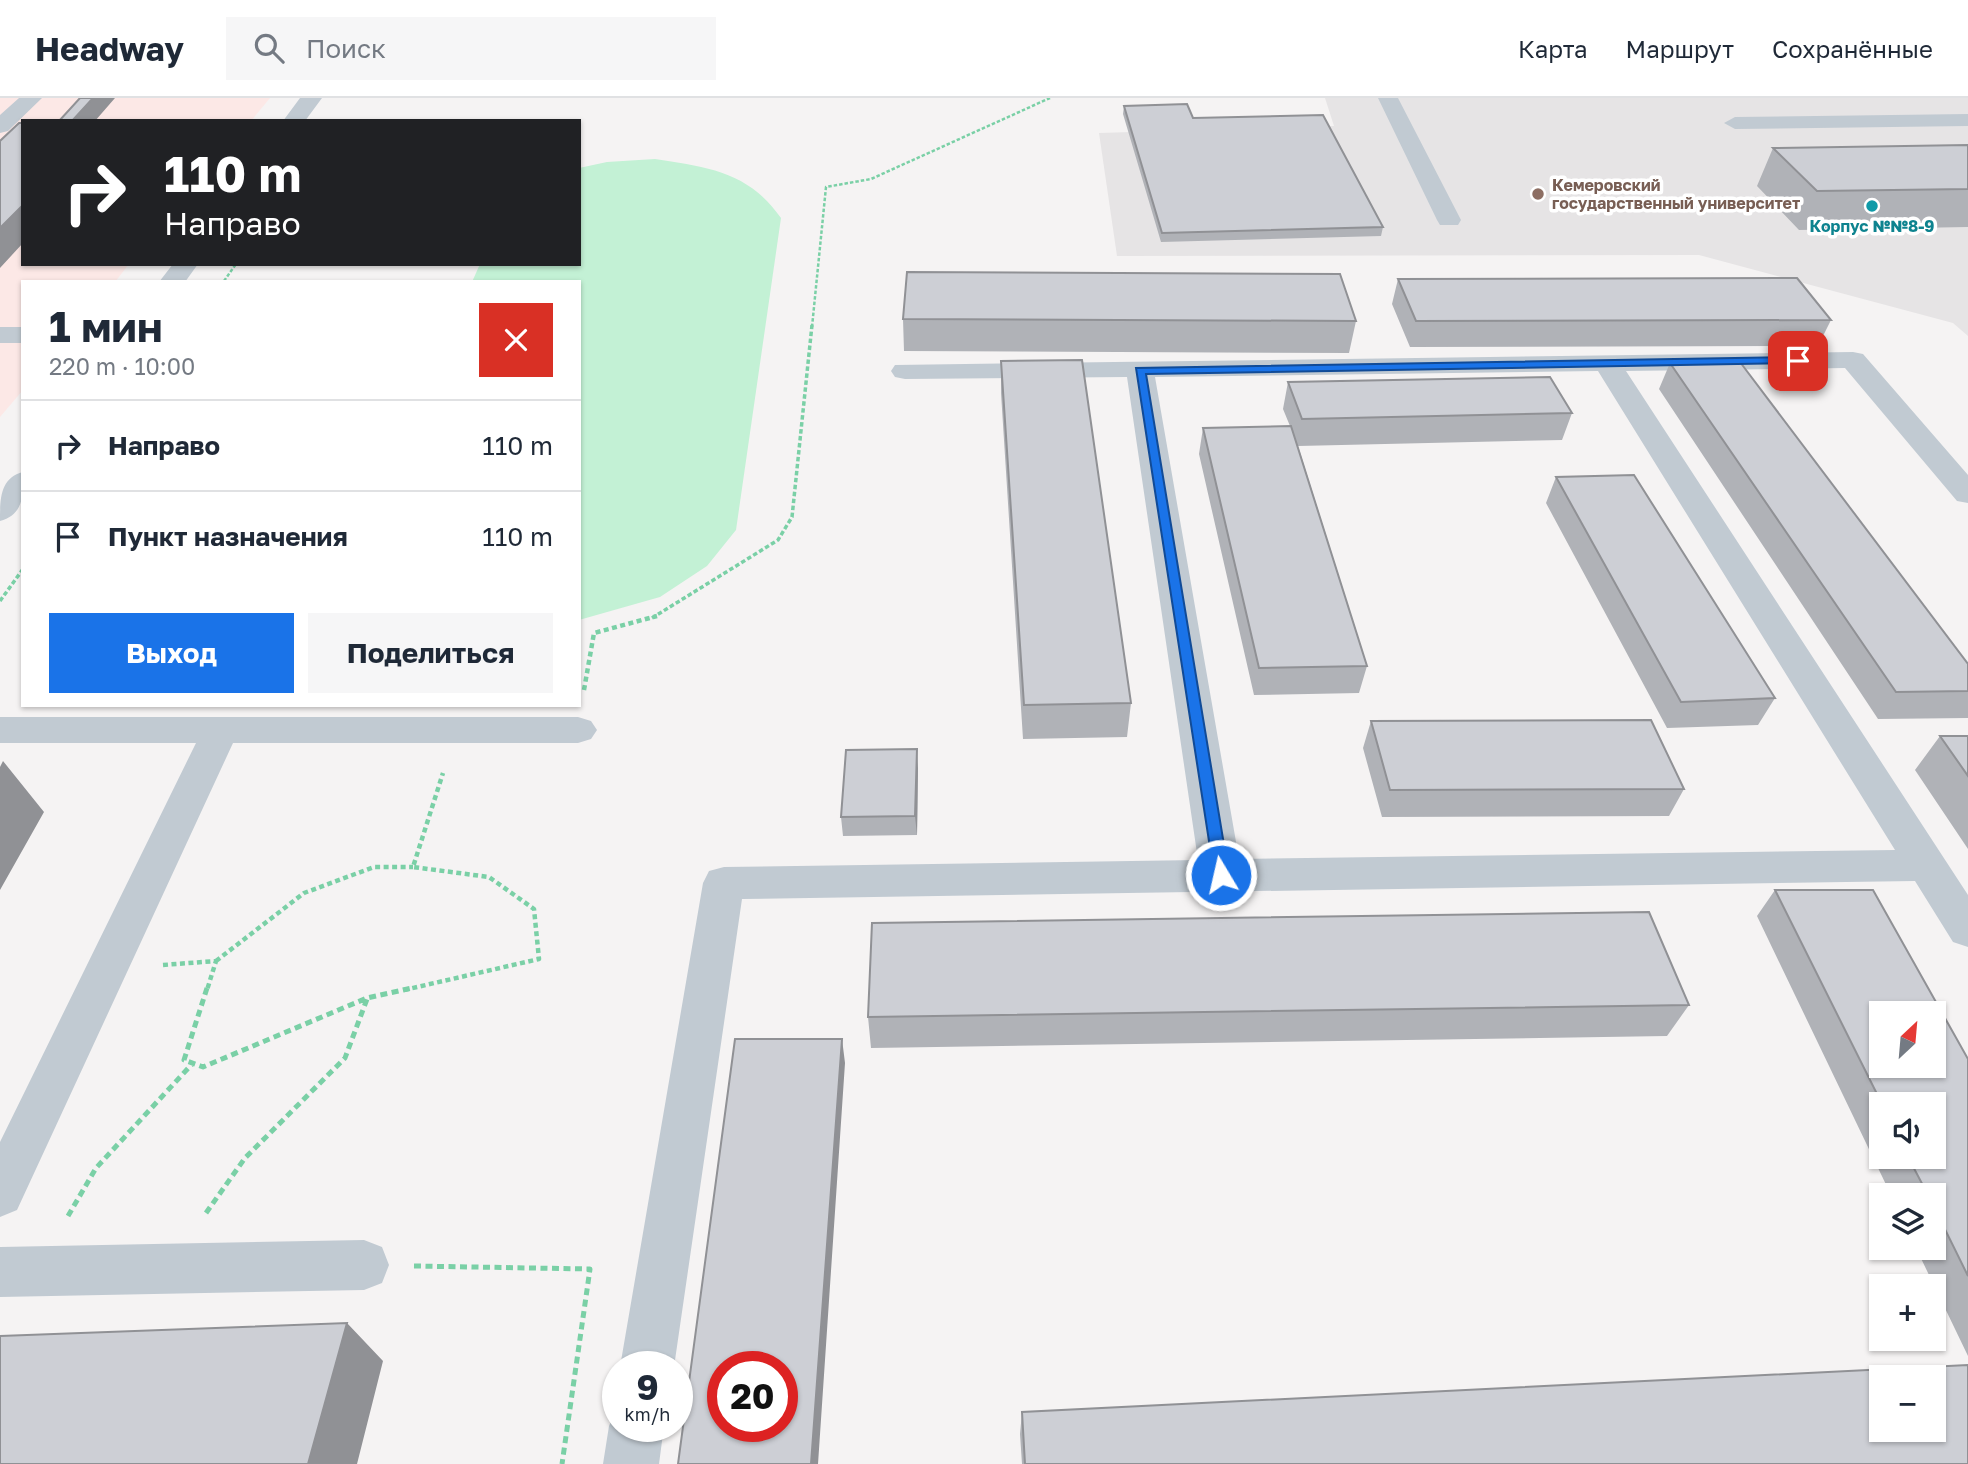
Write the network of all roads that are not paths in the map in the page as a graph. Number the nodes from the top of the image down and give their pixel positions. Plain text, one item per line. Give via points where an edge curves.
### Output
1 (32, 98) edge
2 (311, 98) edge
3 (1388, 98) edge
4 (295, 119) edge
5 (1968, 120) edge
6 (1735, 123) dead end
7 (0, 126) edge
8 (1449, 220) dead end
9 (184, 266) edge
10 (174, 280) edge
11 (0, 335) edge
12 (21, 335) edge
13 (1607, 363) junction
14 (1140, 370) junction
15 (905, 371) dead end
16 (21, 484) edge
17 (1968, 494) edge
18 (0, 511) edge
19 (0, 730) edge
20 (221, 730) junction
21 (578, 730) road end
22 (1927, 865) junction
23 (1221, 875) junction
24 (1968, 930) edge
25 (0, 1194) edge
26 (364, 1265) road end
27 (19, 1272) edge
28 (650, 1351) edge
29 (634, 1442) edge
30 (631, 1464) edge

1 - 7 street
2 - 4 street
3 - 8 street
5 - 6 street
9 - 10 street
11 - 12 street
13 - 14 street
13 - 17 street via 1853,360
13 - 22 street
14 - 15 street
14 - 23 street
16 - 18 street
19 - 20 street
20 - 21 street
20 - 25 street
22 - 23 street
22 - 24 street
23 - 28 street via 723,883
26 - 27 street
29 - 30 street

